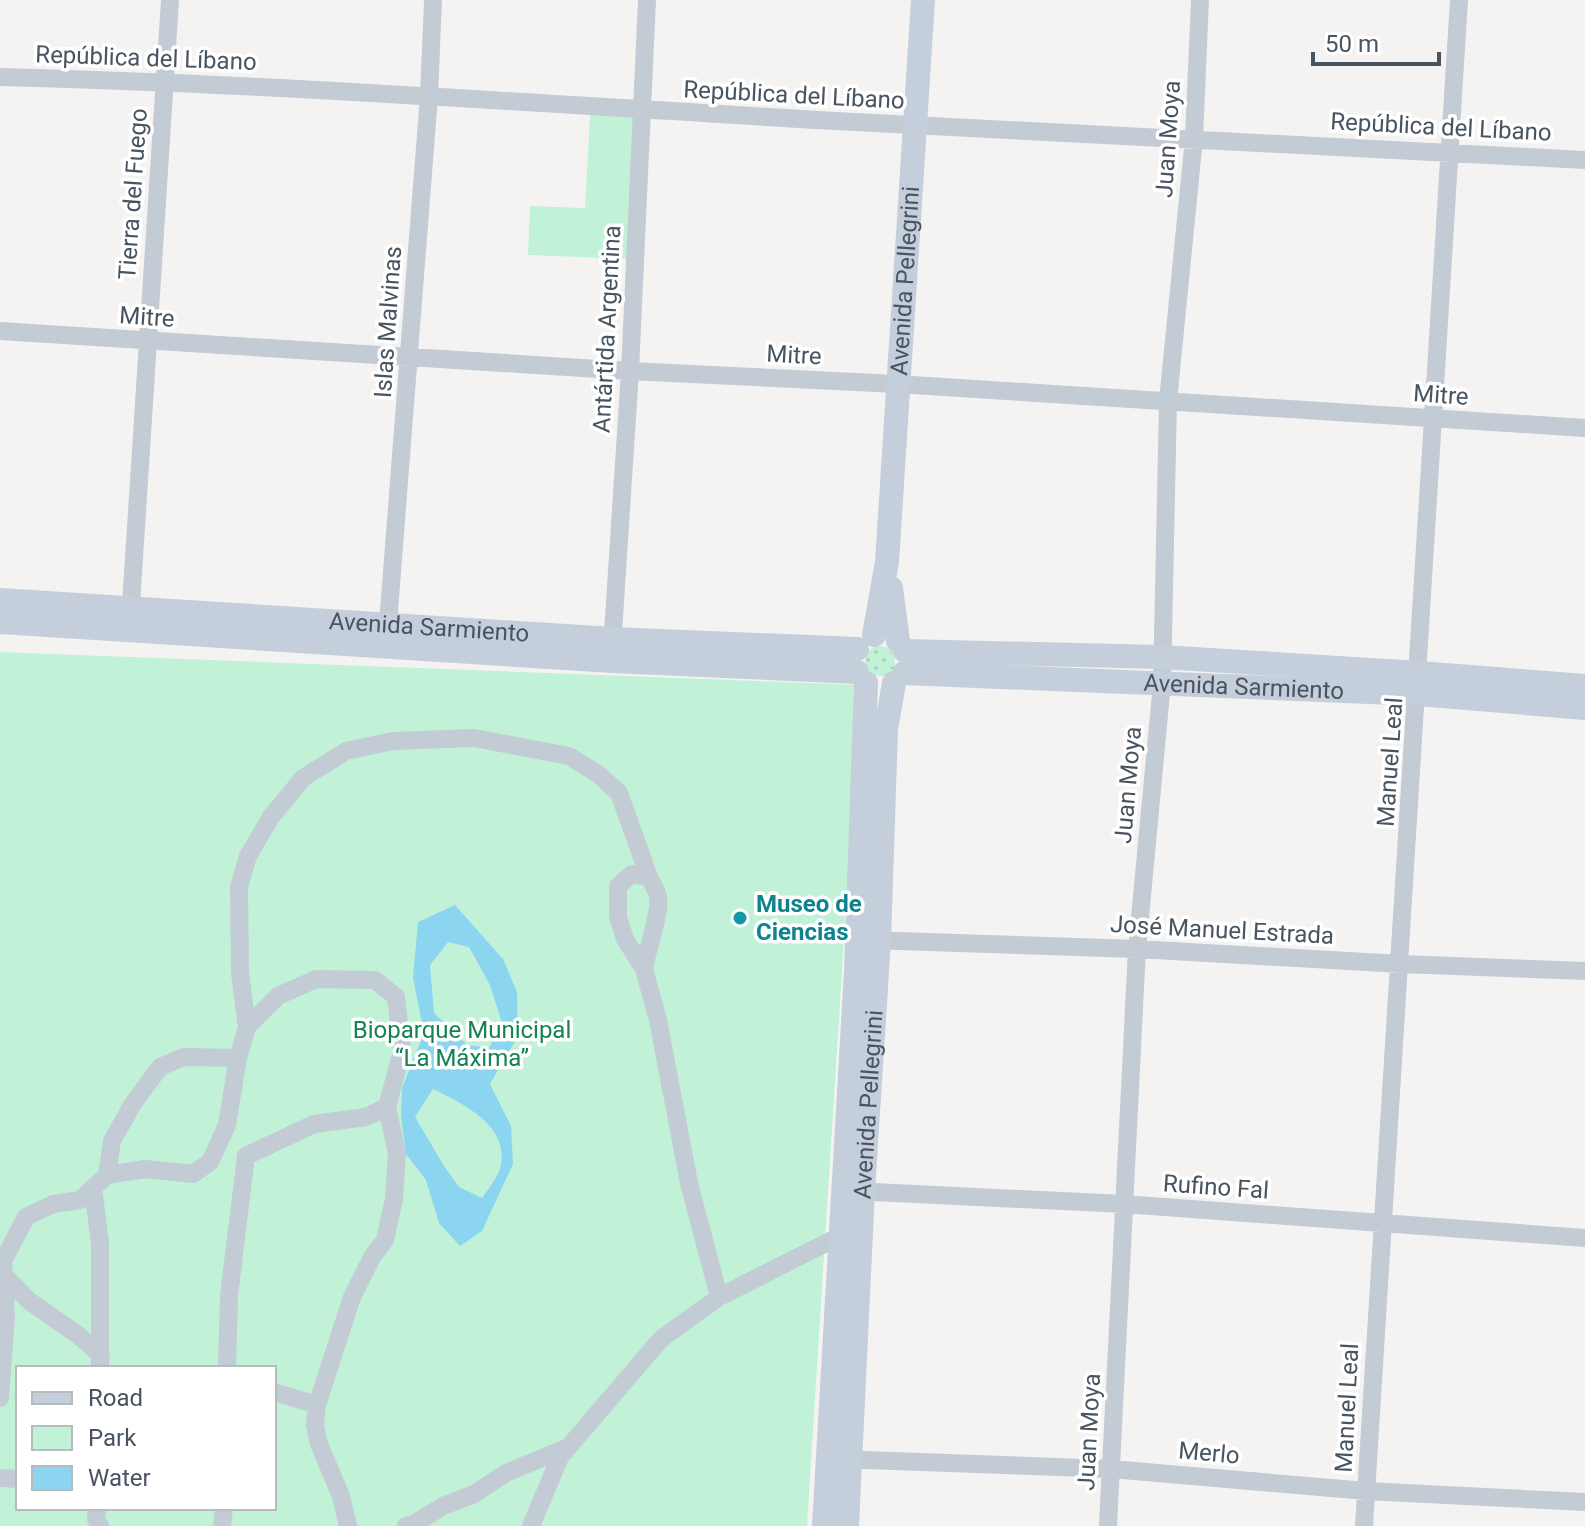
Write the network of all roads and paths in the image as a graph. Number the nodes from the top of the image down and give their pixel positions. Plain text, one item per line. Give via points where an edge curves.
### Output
1 (170, 0) edge
2 (433, 0) edge
3 (647, 0) edge
4 (923, 0) edge
5 (1200, 0) edge
6 (1459, 0) edge
7 (0, 77) edge
8 (165, 81) junction
9 (429, 96) junction
10 (641, 110) junction
11 (913, 126) junction
12 (1194, 138) junction
13 (1450, 152) junction
14 (1585, 160) edge
15 (0, 331) edge
16 (146, 341) junction
17 (409, 356) junction
18 (630, 371) junction
19 (897, 384) junction
20 (1168, 401) junction
21 (1434, 418) junction
22 (1585, 428) edge
23 (887, 562) junction
24 (0, 600) edge
25 (130, 620) junction
26 (0, 622) edge
27 (388, 636) junction
28 (612, 650) junction
29 (1161, 657) junction
30 (864, 660) junction
31 (900, 662) junction
32 (1162, 683) junction
33 (1418, 683) junction
34 (1585, 686) edge
35 (1585, 708) edge
36 (649, 877) junction
37 (868, 940) junction
38 (1137, 949) junction
39 (1401, 964) junction
40 (644, 969) junction
41 (1585, 971) edge
42 (247, 1027) junction
43 (238, 1058) junction
44 (387, 1107) junction
45 (100, 1181) junction
46 (853, 1191) junction
47 (1124, 1204) junction
48 (1382, 1223) junction
49 (840, 1236) junction
50 (1585, 1238) edge
51 (4, 1275) junction
52 (719, 1297) junction
53 (100, 1361) edge
54 (227, 1366) edge
55 (10, 1369) edge
56 (276, 1393) edge
57 (0, 1398) edge
58 (317, 1405) junction
59 (569, 1447) junction
60 (839, 1459) junction
61 (1111, 1469) junction
62 (1366, 1491) junction
63 (1585, 1502) edge
64 (348, 1526) edge
65 (406, 1526) edge
66 (531, 1526) edge
67 (824, 1526) edge
68 (847, 1526) edge
69 (1108, 1526) edge
70 (1364, 1526) edge

1 - 8 street, Tierra del Fuego
2 - 9 street, Islas Malvinas
3 - 10 street, Antártida Argentina
4 - 11 main road, Avenida Pellegrini
5 - 12 street, Juan Moya
6 - 13 street, Manuel Leal
7 - 8 street, República del Líbano
8 - 9 street, República del Líbano
8 - 16 street, Tierra del Fuego
9 - 10 street, República del Líbano
9 - 17 street, Islas Malvinas
10 - 11 street, República del Líbano
10 - 18 street, Antártida Argentina
11 - 12 street, República del Líbano
11 - 19 main road, Avenida Pellegrini
12 - 13 street, República del Líbano
12 - 20 street, Juan Moya
13 - 14 street, República del Líbano
13 - 21 street, Manuel Leal
15 - 16 street, Mitre
16 - 17 street, Mitre
16 - 25 street, Tierra del Fuego
17 - 18 street, Mitre
17 - 27 street, Islas Malvinas
18 - 19 street, Mitre
18 - 28 street, Antártida Argentina
19 - 20 street, Mitre
19 - 23 main road, Avenida Pellegrini
20 - 21 street, Mitre
20 - 29 street, Juan Moya
21 - 22 street, Mitre
21 - 33 street, Manuel Leal
23 - 30 main road, Avenida Pellegrini
23 - 31 main road, Avenida Pellegrini
24 - 25 main road, Avenida Sarmiento
25 - 26 main road, Avenida Sarmiento
25 - 27 main road, Avenida Sarmiento
27 - 28 main road, Avenida Sarmiento
28 - 30 main road, Avenida Sarmiento
29 - 31 main road, Avenida Sarmiento
29 - 32 street, Juan Moya
29 - 33 main road, Avenida Sarmiento
30 - 31 main road via 891,637
30 - 31 main road via 883,687
30 - 37 main road, Avenida Pellegrini
31 - 32 main road, Avenida Sarmiento
31 - 37 main road, Avenida Pellegrini via 886,729
32 - 33 main road, Avenida Sarmiento
32 - 38 street, Juan Moya
33 - 34 main road, Avenida Sarmiento
33 - 35 main road, Avenida Sarmiento
33 - 39 street, Manuel Leal
36 - 40 street via 658,897 657,921
36 - 40 street via 632,874 618,886 618,917
36 - 42 street via 619,793 569,756 474,738 393,741 346,751 303,778 248,856 239,887 238,927
37 - 38 street, José Manuel Estrada
37 - 46 main road, Avenida Pellegrini
38 - 39 street, José Manuel Estrada
38 - 47 street, Juan Moya
39 - 41 street, José Manuel Estrada
39 - 48 street, Manuel Leal
40 - 52 street
42 - 43 street
42 - 44 street via 278,996 316,979 375,980 396,997 402,1051
43 - 45 street via 184,1057 160,1067 112,1141
43 - 45 street via 227,1125 210,1162 193,1174 145,1169
44 - 54 street via 366,1117 314,1124 246,1156 229,1296
44 - 58 street via 397,1153 385,1240 361,1276
45 - 51 street via 80,1200 53,1204 26,1217 3,1261
45 - 53 street
46 - 47 street, Rufino Fal
46 - 49 main road, Avenida Pellegrini
46 - 60 main road, Avenida Pellegrini
47 - 48 street, Rufino Fal
47 - 61 street, Juan Moya
48 - 50 street, Rufino Fal
48 - 62 street, Manuel Leal
49 - 52 street
49 - 60 main road, Avenida Pellegrini
51 - 53 street via 29,1301 78,1335
51 - 55 street
52 - 59 street via 661,1339
55 - 57 street
56 - 58 street
58 - 64 street via 319,1444
59 - 65 street via 506,1473
59 - 66 street
60 - 61 street, Merlo
60 - 67 main road, Avenida Pellegrini
60 - 68 main road, Avenida Pellegrini
61 - 62 street, Merlo
61 - 69 street, Juan Moya
62 - 63 street, Merlo
62 - 70 street, Manuel Leal

